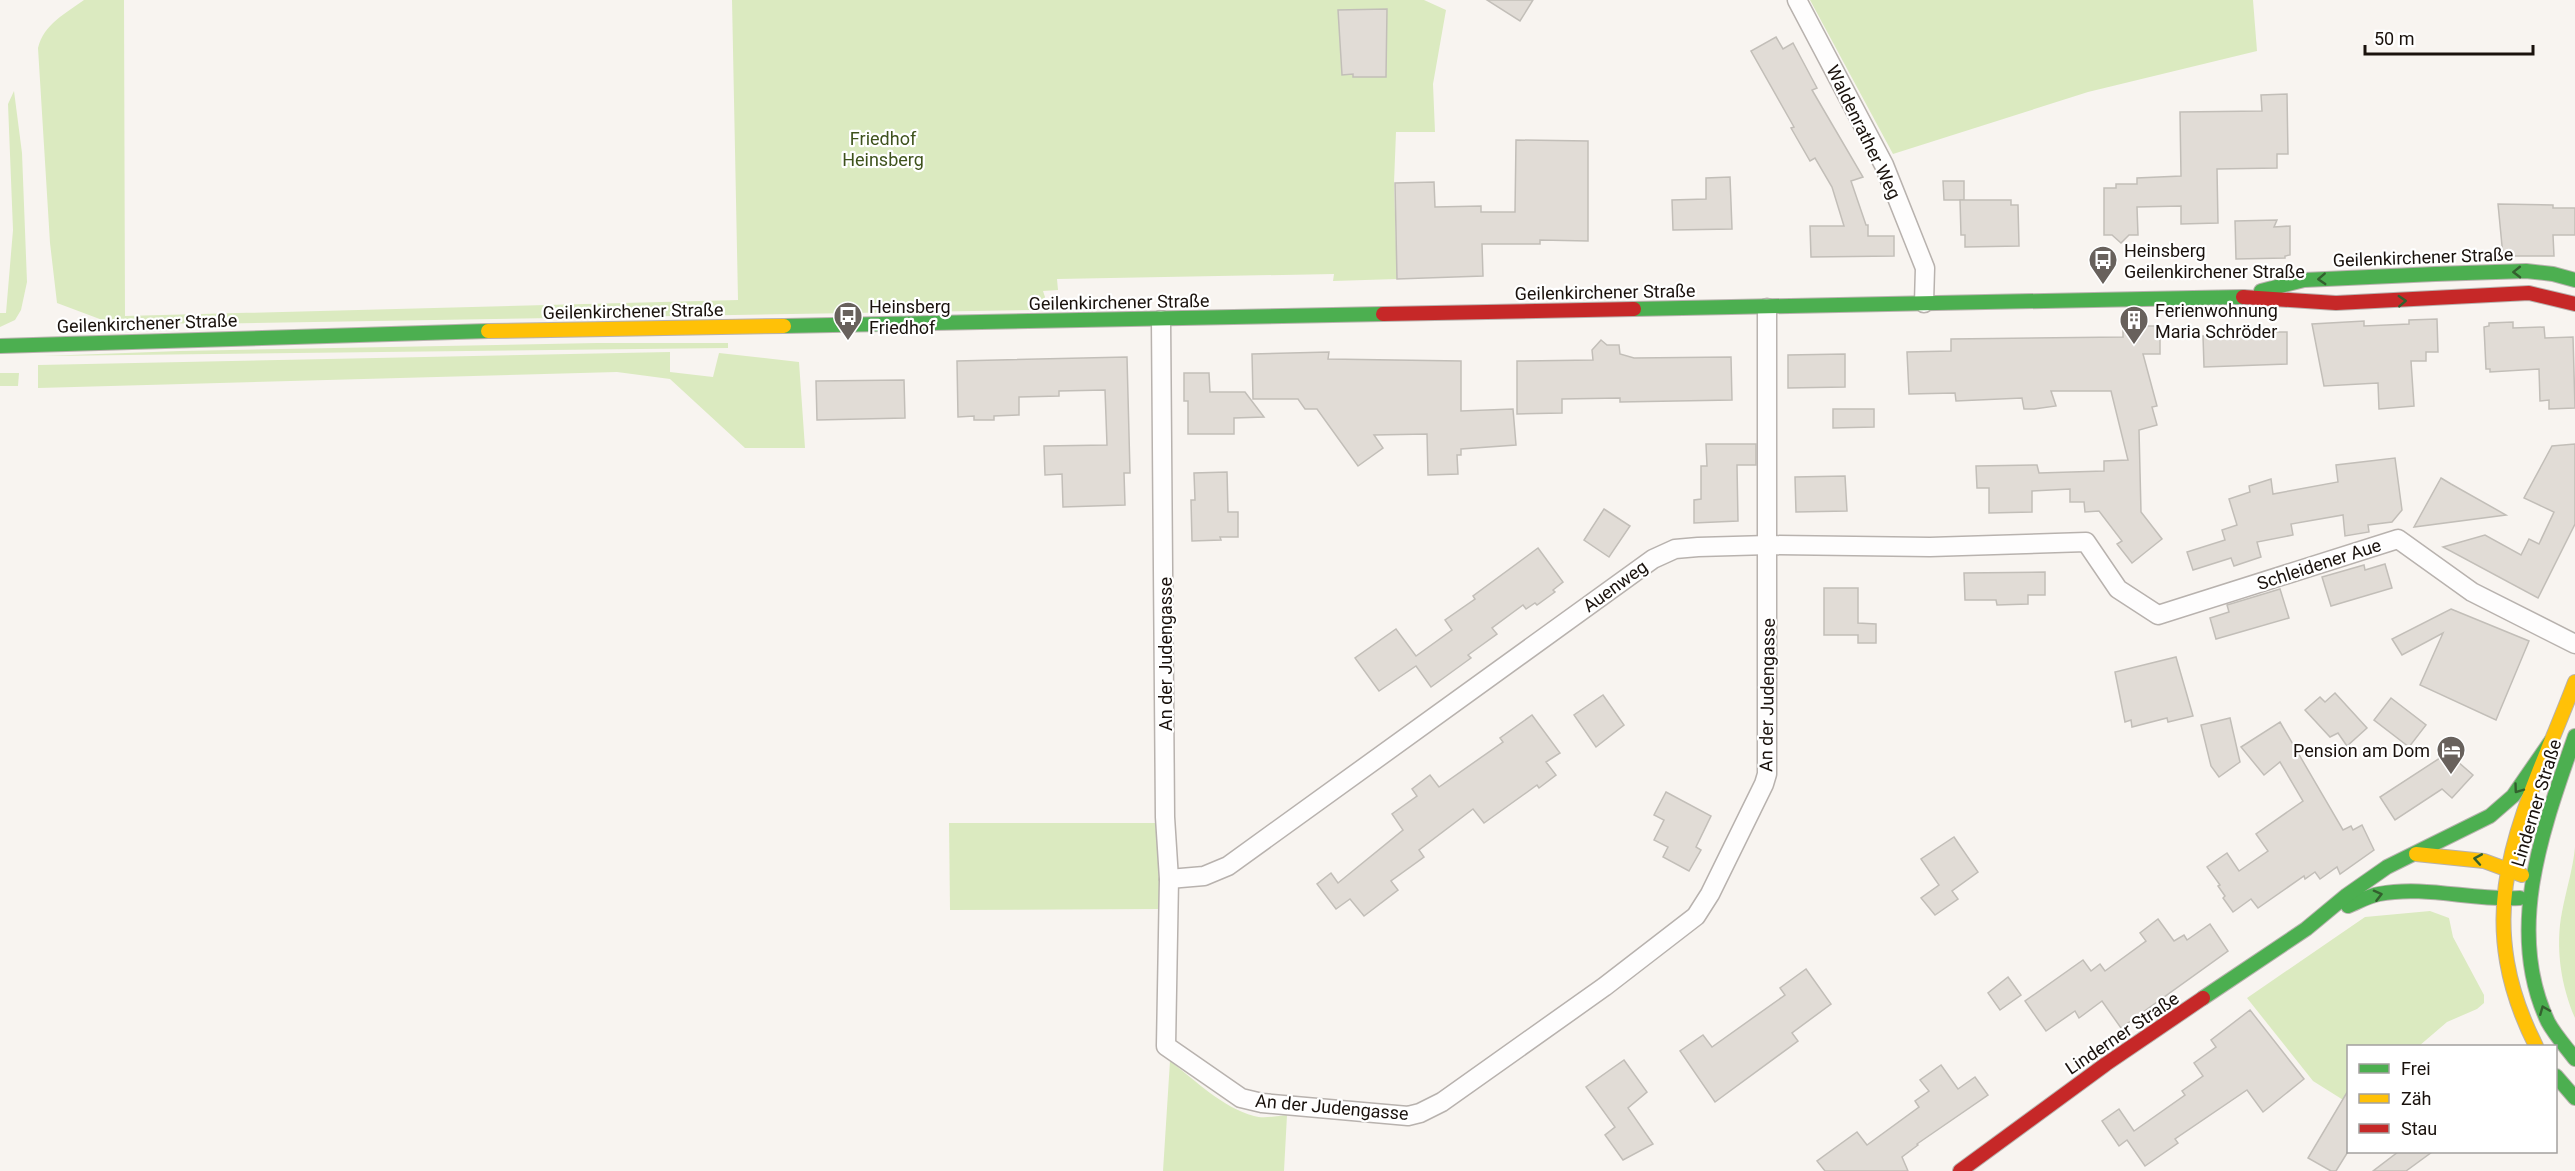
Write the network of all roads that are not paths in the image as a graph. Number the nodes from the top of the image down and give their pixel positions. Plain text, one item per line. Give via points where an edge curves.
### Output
1 (1797, 0) edge
2 (2575, 280) edge
3 (2239, 297) junction
4 (1924, 303) junction
5 (2575, 304) edge
6 (1767, 308) junction
7 (1161, 320) junction
8 (0, 346) edge
9 (1769, 545) junction
10 (2118, 589) joint
11 (2575, 644) edge
12 (2575, 682) edge
13 (2575, 736) edge
14 (2551, 741) junction
15 (2414, 854) junction
16 (2507, 866) junction
17 (1169, 879) junction
18 (2532, 880) junction
19 (2529, 897) junction
20 (2504, 900) junction
21 (2306, 929) junction
22 (2535, 1045) edge
23 (2575, 1059) edge
24 (2557, 1077) edge
25 (2575, 1098) edge
26 (1960, 1171) edge

1 - 4 street, Waldenrather Weg via 1884,165 1925,268
2 -> 3 street, Geilenkirchener Straße via 2526,272 2304,280
3 - 4 street, Geilenkirchener Straße
3 -> 5 street, Geilenkirchener Straße via 2336,303 2529,293
4 - 6 street, Geilenkirchener Straße
6 - 7 street, Geilenkirchener Straße
6 - 9 street, An der Judengasse
7 - 8 street, Geilenkirchener Straße via 460,332
7 - 17 street, An der Judengasse via 1165,817
9 - 10 street, Auenweg via 1930,547 2086,542
9 - 17 street, Auenweg via 1675,549 1653,559 1228,866 1204,876
9 - 17 street, An der Judengasse via 1767,774 1710,894 1696,916 1614,980 1442,1102 1408,1116 1262,1103 1241,1098 1166,1046
10 - 11 street, Schleidener Aue via 2158,615 2398,538 2472,592
12 - 14 street, Linderner Straße
13 - 18 street, Linderner Straße
14 -> 15 street, Linderner Straße via 2513,796 2490,816
14 - 16 street, Linderner Straße
16 -> 15 street, Linderner Straße via 2480,859
15 - 21 street, Linderner Straße via 2387,867
16 - 18 street, Linderner Straße
16 - 20 street, Linderner Straße
18 - 19 street, Linderner Straße
19 - 20 street, Linderner Straße
23 -> 19 street via 2559,1042 2534,985 2526,938
21 -> 20 street, Linderner Straße via 2377,894 2447,893
20 - 22 street via 2507,970 2516,1004
21 - 26 street, Linderner Straße via 2106,1064
24 - 25 street

